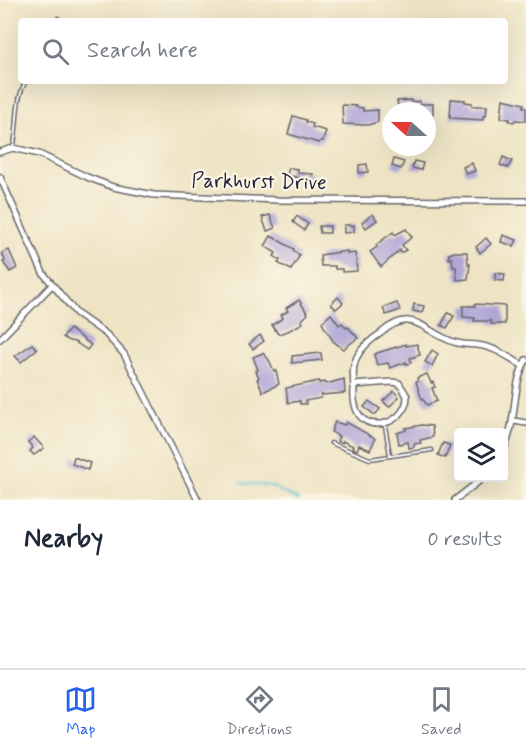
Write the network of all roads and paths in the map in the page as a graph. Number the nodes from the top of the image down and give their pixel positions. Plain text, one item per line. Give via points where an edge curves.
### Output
1 (25, 84) edge
2 (13, 148) junction
3 (0, 152) edge
4 (0, 177) edge
5 (526, 201) edge
6 (52, 285) junction
7 (0, 339) edge
8 (526, 360) edge
9 (523, 366) junction
10 (354, 385) junction
11 (514, 421) junction
12 (526, 423) edge
13 (384, 424) junction
14 (508, 438) edge
15 (331, 443) dead end
16 (432, 450) dead end
17 (390, 455) junction
18 (477, 482) edge
19 (198, 500) edge
20 (455, 500) edge

1 - 2 lane via 19,99
2 - 3 street
2 - 5 street, Parkhurst Drive via 39,154 113,187 154,195
4 - 6 street via 34,255
6 - 7 street
6 - 19 street via 76,313 124,354
8 - 9 street
9 - 10 street via 489,347 454,342 416,322 402,320 359,353
9 - 11 street
10 - 13 street via 354,405 362,418 374,425
10 - 13 street via 402,385 406,405
11 - 12 street
11 - 14 street
13 - 17 lane
15 - 17 lane via 370,459
16 - 17 lane
18 - 20 street

